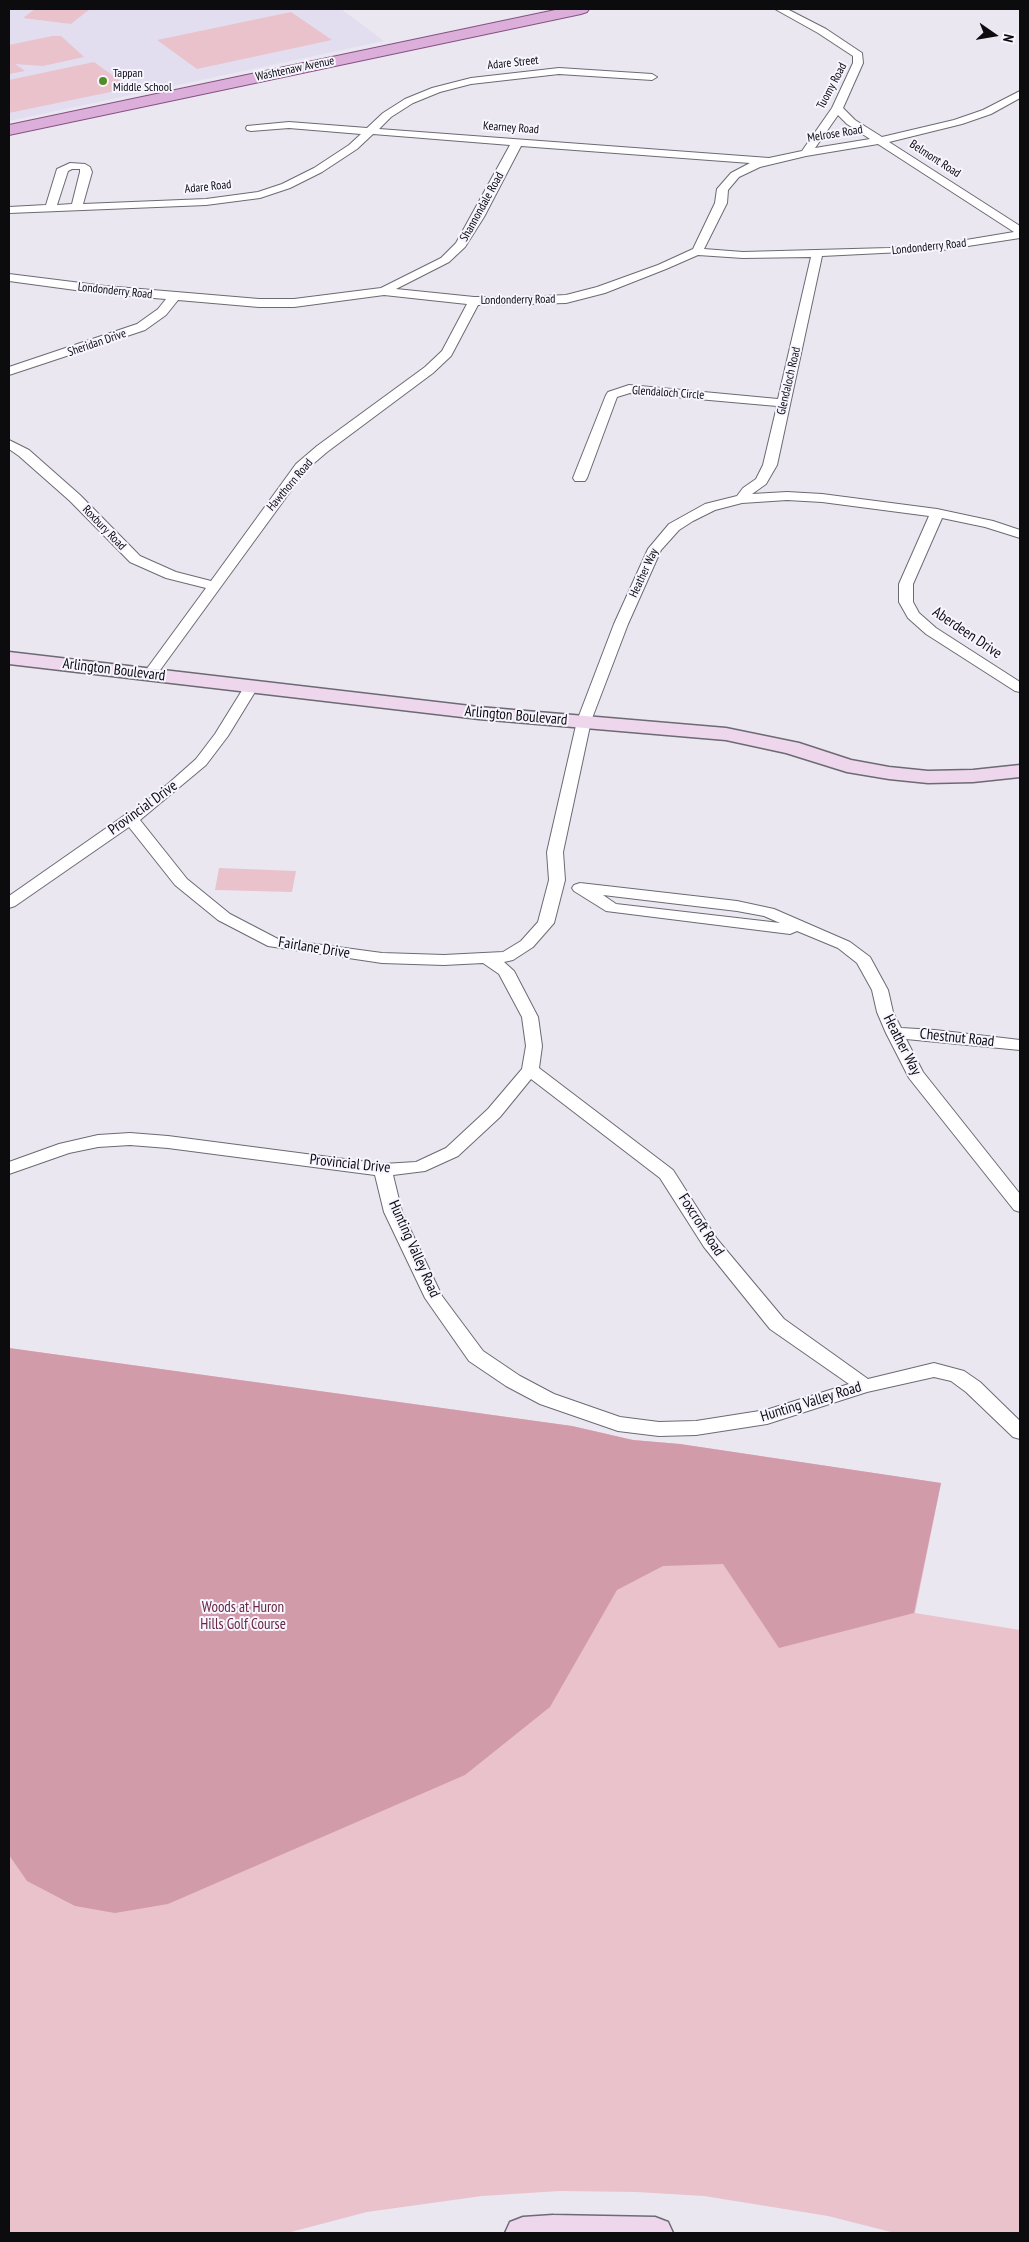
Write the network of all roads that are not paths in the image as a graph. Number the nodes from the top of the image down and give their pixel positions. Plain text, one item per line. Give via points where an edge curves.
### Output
1 (581, 9) edge
2 (780, 9) edge
3 (652, 77) dead end
4 (1020, 94) edge
5 (837, 108) junction
6 (386, 116) joint
7 (251, 128) dead end
8 (9, 130) edge
9 (369, 132) junction
10 (880, 141) junction
11 (517, 142) junction
12 (806, 153) junction
13 (769, 161) junction
14 (77, 206) junction
15 (51, 207) junction
16 (9, 210) edge
17 (1020, 231) edge
18 (1020, 235) edge
19 (697, 251) junction
20 (817, 254) junction
21 (9, 277) edge
22 (384, 290) junction
23 (174, 297) junction
24 (474, 301) junction
25 (9, 370) edge
26 (784, 403) junction
27 (9, 444) edge
28 (580, 478) dead end
29 (742, 499) junction
30 (937, 513) junction
31 (1020, 534) edge
32 (214, 586) junction
33 (9, 658) edge
34 (150, 674) junction
35 (251, 687) junction
36 (1020, 688) edge
37 (584, 721) junction
38 (1020, 771) edge
39 (130, 818) junction
40 (557, 880) junction
41 (9, 903) edge
42 (487, 958) junction
43 (894, 1033) junction
44 (1020, 1045) edge
45 (530, 1070) junction
46 (9, 1168) edge
47 (383, 1170) junction
48 (1020, 1206) edge
49 (865, 1386) junction
50 (1020, 1432) edge
51 (523, 2233) edge
52 (655, 2233) edge

1 - 8 main road, Washtenaw Avenue
2 - 5 street, Tuomy Road via 858,55 858,64
3 - 6 street, Adare Street via 559,71 471,81 409,101
4 - 10 street, Melrose Road via 987,112 958,122
5 - 10 street, Belmont Road via 851,122
5 - 12 street, Tuomy Road
6 - 9 street, Adare Road
7 - 9 street, Kearney Road via 289,125
9 - 11 street, Kearney Road
9 - 14 street, Adare Road via 318,170 260,195 206,202
10 - 12 street, Melrose Road
10 - 17 street, Belmont Road
11 - 13 street, Kearney Road
11 - 22 street, Shannondale Road via 461,245 445,260
12 - 13 street, Melrose Road
13 - 19 street, Melrose Road via 735,175 723,189 721,203
14 - 15 street, Adare Road
14 - 15 street via 86,172 80,166 70,166 63,169
15 - 16 street, Adare Road
18 - 20 street, Londonderry Road via 942,247
19 - 20 street, Londonderry Road
19 - 24 street, Londonderry Road via 601,290 566,299
20 - 26 street, Glendaloch Road
21 - 23 street, Londonderry Road
22 - 23 street, Londonderry Road via 294,303
22 - 24 street, Londonderry Road
23 - 25 street, Sheridan Drive via 158,316 134,330
24 - 32 street, Hawthorn Road via 447,353 301,467
26 - 28 street, Glendaloch Circle via 646,390 620,392 612,395
26 - 29 street, Glendaloch Road via 770,465 761,481
27 - 32 street, Roxbury Road via 68,492 135,558 171,575
29 - 30 street, Heather Way via 822,498
29 - 37 street, Heather Way via 710,507 688,518 665,536 655,549
30 - 31 street, Heather Way
30 - 36 street, Aberdeen Drive via 906,584 906,602 913,616 931,631
32 - 34 street, Hawthorn Road
33 - 34 street, Arlington Boulevard
34 - 35 street, Arlington Boulevard
35 - 37 street, Arlington Boulevard via 479,713
35 - 39 street, Provincial Drive via 201,762
37 - 38 street, Arlington Boulevard via 726,734 791,748 847,766 890,773 928,777
37 - 40 street, Heather Way via 555,852
39 - 41 street, Provincial Drive
39 - 42 street, Fairlane Drive via 181,882 224,917 274,943 382,958
40 - 42 street, Heather Way via 546,923 534,937 507,957
40 - 43 street, Heather Way via 580,888 612,908 767,925 815,933 844,946 864,960 880,990
42 - 45 street via 506,971 530,1017 534,1046
43 - 44 street, Chestnut Road
43 - 48 street, Heather Way via 915,1074
45 - 47 street, Provincial Drive via 494,1113 452,1152 419,1167
45 - 49 street, Foxcroft Road via 668,1174 710,1243 777,1324
46 - 47 street, Provincial Drive via 65,1148 130,1139
47 - 49 street, Hunting Valley Road via 394,1212 434,1298 476,1356 547,1399 618,1424 659,1429 696,1428 767,1417
49 - 50 street, Hunting Valley Road via 934,1370 957,1376
51 - 52 street

